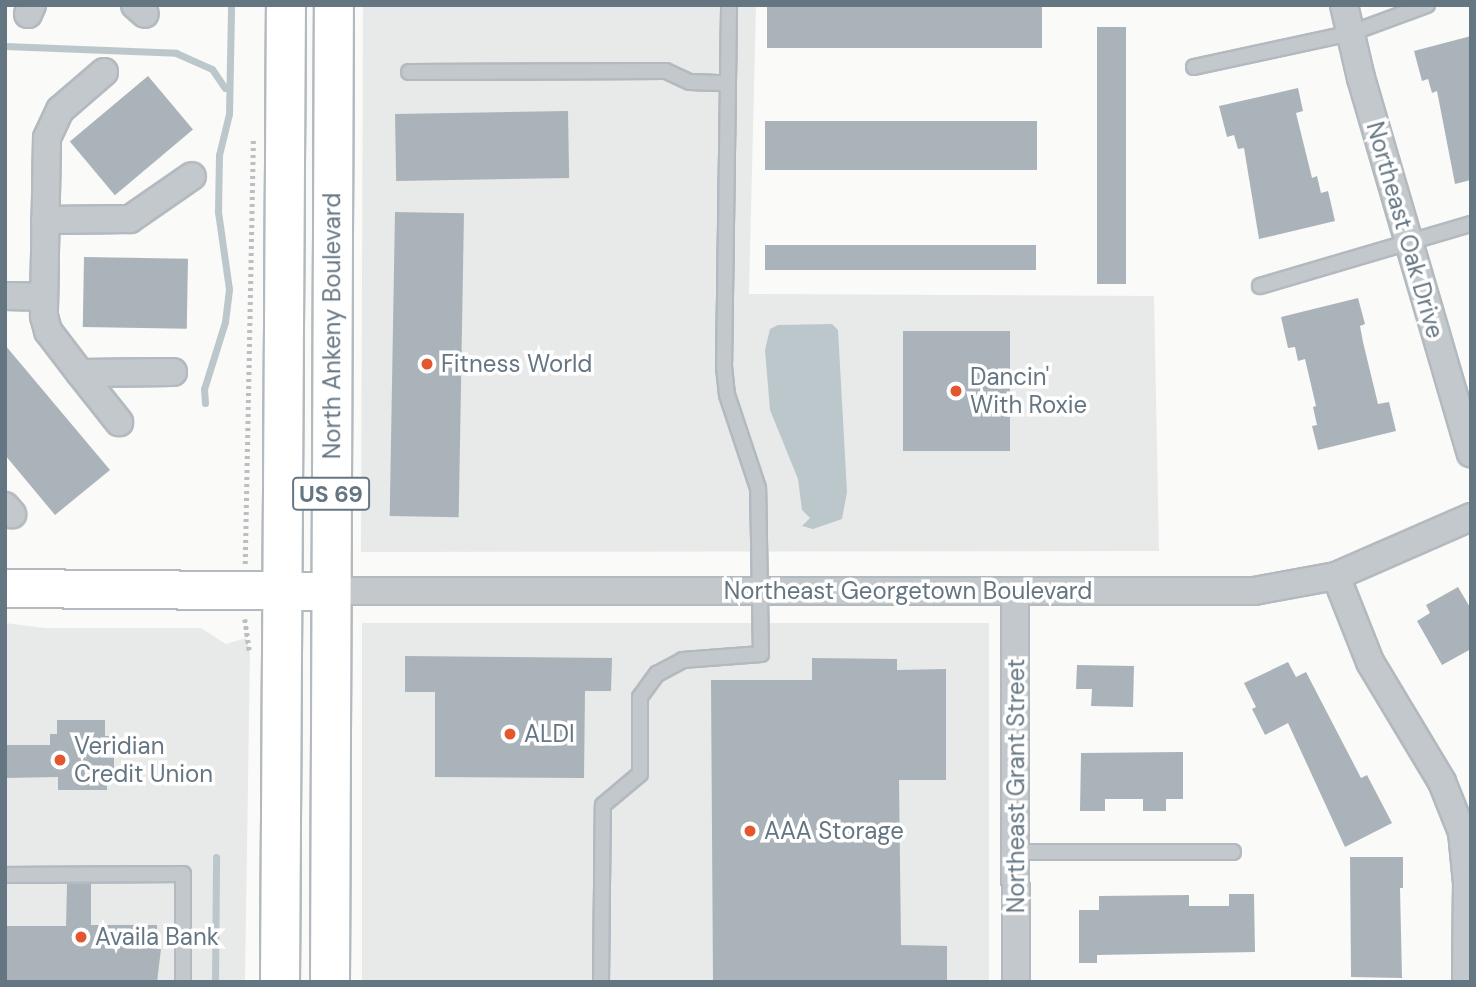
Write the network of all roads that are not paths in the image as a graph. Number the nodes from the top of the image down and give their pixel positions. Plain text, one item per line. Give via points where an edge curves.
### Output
1 (286, 5) edge
2 (334, 5) edge
3 (729, 5) edge
4 (1344, 5) edge
5 (1427, 5) edge
6 (1351, 33) junction
7 (1195, 66) dead end
8 (104, 72) dead end
9 (409, 72) dead end
10 (725, 83) junction
11 (192, 176) dead end
12 (45, 220) junction
13 (1471, 224) edge
14 (1409, 241) junction
15 (1260, 286) dead end
16 (5, 296) edge
17 (44, 297) junction
18 (173, 372) dead end
19 (80, 373) junction
20 (119, 422) dead end
21 (1471, 453) edge
22 (1471, 517) edge
23 (1336, 576) junction
24 (5, 588) edge
25 (282, 590) junction
26 (331, 590) junction
27 (760, 590) junction
28 (1015, 591) junction
29 (1016, 852) junction
30 (1233, 852) dead end
31 (5, 875) edge
32 (183, 982) edge
33 (280, 982) edge
34 (330, 982) edge
35 (601, 982) edge
36 (1016, 982) edge
37 (1466, 982) edge

1 - 25 main road, North Ankeny Boulevard / US 69
2 - 26 main road, North Ankeny Boulevard / US 69
3 - 10 lane
4 - 6 street, Northeast Oak Drive
5 - 6 lane
6 - 7 lane
6 - 14 street, Northeast Oak Drive
8 - 12 street via 67,103 50,126
9 - 10 lane via 666,71 690,82
10 - 27 lane via 724,368 727,395 758,488
11 - 12 street via 130,219
12 - 17 street
13 - 14 lane
14 - 15 lane
14 - 21 street, Northeast Oak Drive
16 - 17 street
17 - 19 street via 48,331
18 - 19 street
19 - 20 street
22 - 23 street, Northeast Georgetown Boulevard
23 - 28 street, Northeast Georgetown Boulevard via 1254,591
23 - 37 street via 1370,662 1442,782 1458,819 1466,858
24 - 25 street
25 - 26 street
25 - 33 main road, North Ankeny Boulevard / US 69
26 - 27 street, Northeast Georgetown Boulevard
26 - 34 main road, North Ankeny Boulevard / US 69
27 - 28 street, Northeast Georgetown Boulevard
27 - 35 lane via 761,653 683,660 657,674 640,697 640,774 603,805
28 - 29 street, Northeast Grant Street
29 - 30 lane
29 - 36 street, Northeast Grant Street
31 - 32 lane via 183,874

